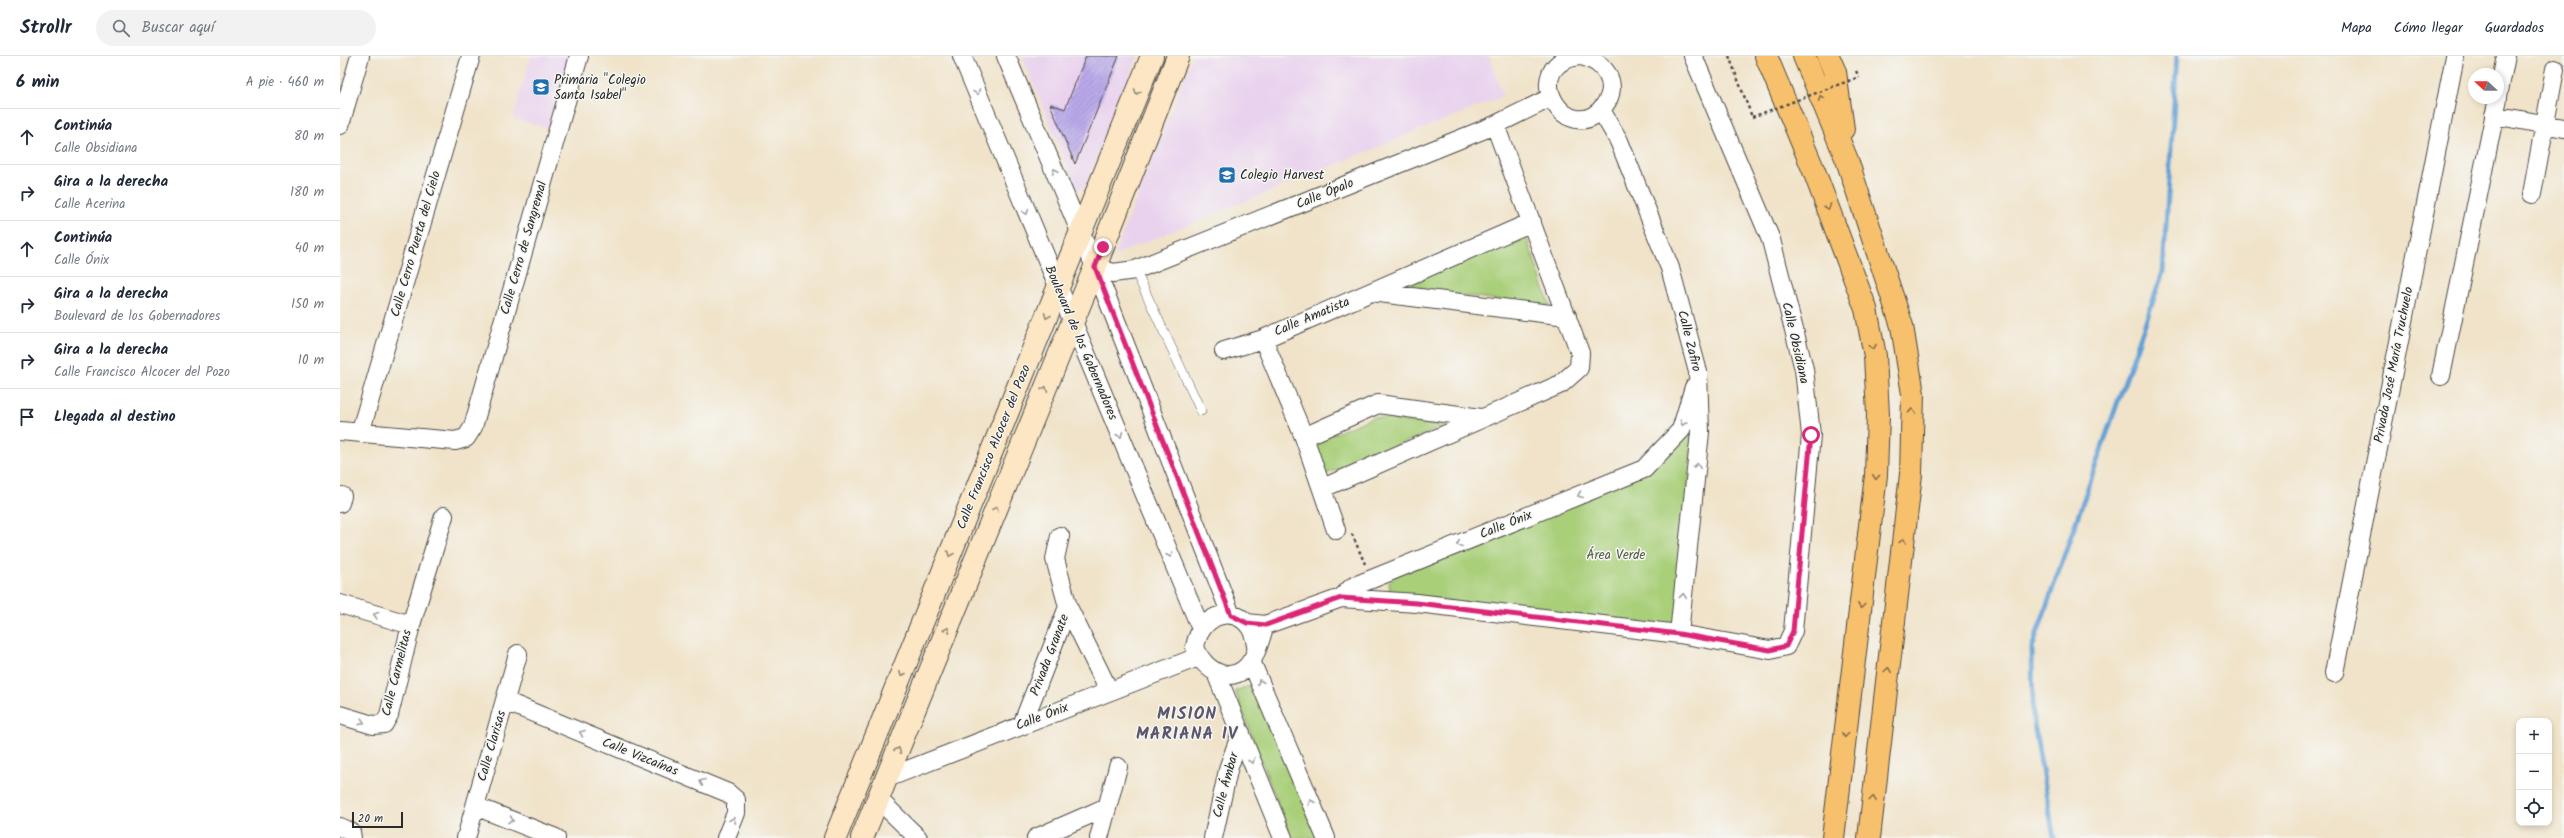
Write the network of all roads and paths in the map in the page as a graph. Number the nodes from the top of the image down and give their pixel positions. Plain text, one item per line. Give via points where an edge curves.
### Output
1 (360, 56) edge
2 (471, 56) edge
3 (579, 56) edge
4 (962, 56) edge
5 (1006, 56) edge
6 (1152, 56) edge
7 (1178, 56) edge
8 (1580, 56) edge
9 (1692, 56) edge
10 (1729, 56) edge
11 (1750, 56) edge
12 (1766, 56) edge
13 (1804, 56) edge
14 (1828, 56) edge
15 (2455, 56) edge
16 (2506, 56) edge
17 (1553, 62) edge
18 (2504, 68) edge
19 (2555, 68) dead end
20 (1858, 78) dead end
21 (1550, 98) junction
22 (2497, 104) edge
23 (2499, 104) edge
24 (1601, 110) junction
25 (2544, 124) junction
26 (340, 125) edge
27 (1495, 125) junction
28 (2564, 128) edge
29 (1847, 160) junction
30 (1814, 171) junction
31 (2532, 194) dead end
32 (1532, 222) junction
33 (1081, 232) junction
34 (1095, 267) junction
35 (1135, 270) junction
36 (1058, 288) junction
37 (1370, 292) junction
38 (1567, 316) junction
39 (1072, 322) junction
40 (1263, 339) junction
41 (1224, 352) dead end
42 (1698, 372) junction
43 (2440, 376) dead end
44 (1201, 411) dead end
45 (1481, 418) junction
46 (340, 431) edge
47 (360, 433) junction
48 (1304, 437) junction
49 (1324, 488) junction
50 (444, 516) dead end
51 (1336, 530) joint
52 (1060, 536) dead end
53 (1377, 577) junction
54 (1341, 598) junction
55 (1383, 602) junction
56 (340, 604) edge
57 (1068, 607) junction
58 (1231, 615) junction
59 (1247, 623) junction
60 (411, 625) junction
61 (1266, 625) junction
62 (1200, 629) junction
63 (1679, 634) junction
64 (518, 654) dead end
65 (1254, 654) junction
66 (1198, 657) junction
67 (1216, 673) junction
68 (2334, 673) dead end
69 (1109, 692) junction
70 (505, 701) junction
71 (340, 715) edge
72 (1022, 725) junction
73 (1241, 734) junction
74 (1118, 767) dead end
75 (886, 778) junction
76 (878, 799) junction
77 (475, 806) junction
78 (1106, 808) junction
79 (340, 826) edge
80 (352, 838) edge
81 (466, 838) edge
82 (556, 838) edge
83 (726, 838) edge
84 (835, 838) edge
85 (862, 838) edge
86 (918, 838) edge
87 (1036, 838) edge
88 (1099, 838) edge
89 (1213, 838) edge
90 (1283, 838) edge
91 (1326, 838) edge
92 (1833, 838) edge
93 (1869, 838) edge

1 - 26 street
2 - 47 street, Calle Cerro Puerta del Cielo
3 - 47 street, Calle Cerro de Sangremal via 473,427 466,438 455,441
4 -> 36 street, Boulevard de los Gobernadores
33 -> 5 street
6 -> 33 street, Calle Francisco Alcocer del Pozo
7 - 34 street, Calle Francisco Alcocer del Pozo
8 - 17 street
8 - 24 street via 1600,63 1608,76 1610,91
9 - 63 street, Calle Obsidiana via 1771,240 1804,369 1811,435 1793,631 1786,646 1770,650
10 - 20 path, bridge via 1752,117
11 - 30 highway
12 - 30 highway
29 -> 13 highway
14 - 29 highway via 1835,72
15 - 68 street, Privada José María Truchuelo
16 - 18 street
17 - 21 street via 1548,87
19 - 25 street
21 - 24 street via 1563,114 1572,117 1583,118
21 - 27 street, Calle Ópalo
22 - 43 street
23 - 25 street
24 - 42 street, Calle Zafiro via 1619,141 1670,268
25 - 28 street
25 - 31 street
27 - 32 street
27 - 35 street, Calle Ópalo
93 -> 29 highway via 1911,474 1913,394 1902,326
30 -> 92 highway via 1866,309 1875,356 1878,415 1876,475
32 - 37 street, Calle Amatista
32 - 38 street
33 - 34 street
33 - 36 street, Calle Francisco Alcocer del Pozo
34 - 35 street, Calle Ópalo via 1113,273
34 - 39 street, Calle Francisco Alcocer del Pozo
34 - 58 street
35 - 44 lane
36 - 39 street, Boulevard de los Gobernadores
36 -> 84 street, Calle Francisco Alcocer del Pozo
37 - 38 street
37 - 40 street, Calle Amatista
38 - 45 street via 1580,353 1579,368 1562,384
39 -> 62 street, Boulevard de los Gobernadores
75 -> 39 street, Calle Francisco Alcocer del Pozo
40 - 41 street
40 - 48 street, Calle Amatista
42 -> 53 street, Calle Ónix via 1681,430 1644,469
63 -> 42 street, Calle Zafiro via 1700,432
45 - 48 street via 1378,404
45 - 49 street
46 - 47 street
48 - 49 street, Calle Amatista
49 - 51 street, Calle Amatista
50 - 60 street
51 - 53 path via 1354,534
52 - 57 street, Privada Granate via 1055,559
53 - 54 street, Calle Ónix via 1352,587
53 - 55 street via 1377,594
54 - 55 street
54 - 61 street, Calle Ónix
55 - 63 street via 1417,603
60 -> 56 street, Calle Carmelitas
57 - 69 street, Privada Granate
57 - 72 street, Privada Granate
58 - 59 street
58 - 62 street via 1214,617
59 - 61 street, Calle Ónix
59 - 65 street via 1255,638
71 -> 60 street, Calle Carmelitas via 373,725 384,724 389,715
61 - 65 street
62 - 66 street via 1195,647
64 - 70 street, Calle Clarisas
65 - 67 street via 1236,673
91 -> 65 street
66 - 67 street via 1209,670
66 - 69 street, Calle Ónix
67 - 73 street
69 - 72 street, Calle Ónix
70 - 77 street, Calle Clarisas
83 -> 70 street, Calle Vizcaínas via 736,813 736,800 728,793
72 - 75 street, Calle Ónix
73 - 89 street, Calle Ámbar via 1229,766
73 -> 90 street
74 - 78 street
75 - 76 street, Calle Francisco Alcocer del Pozo
76 - 85 street, Calle Francisco Alcocer del Pozo
76 - 86 street
77 - 81 street, Calle Clarisas
77 -> 82 street
78 - 87 street
78 - 88 street
79 - 80 street via 351,832

